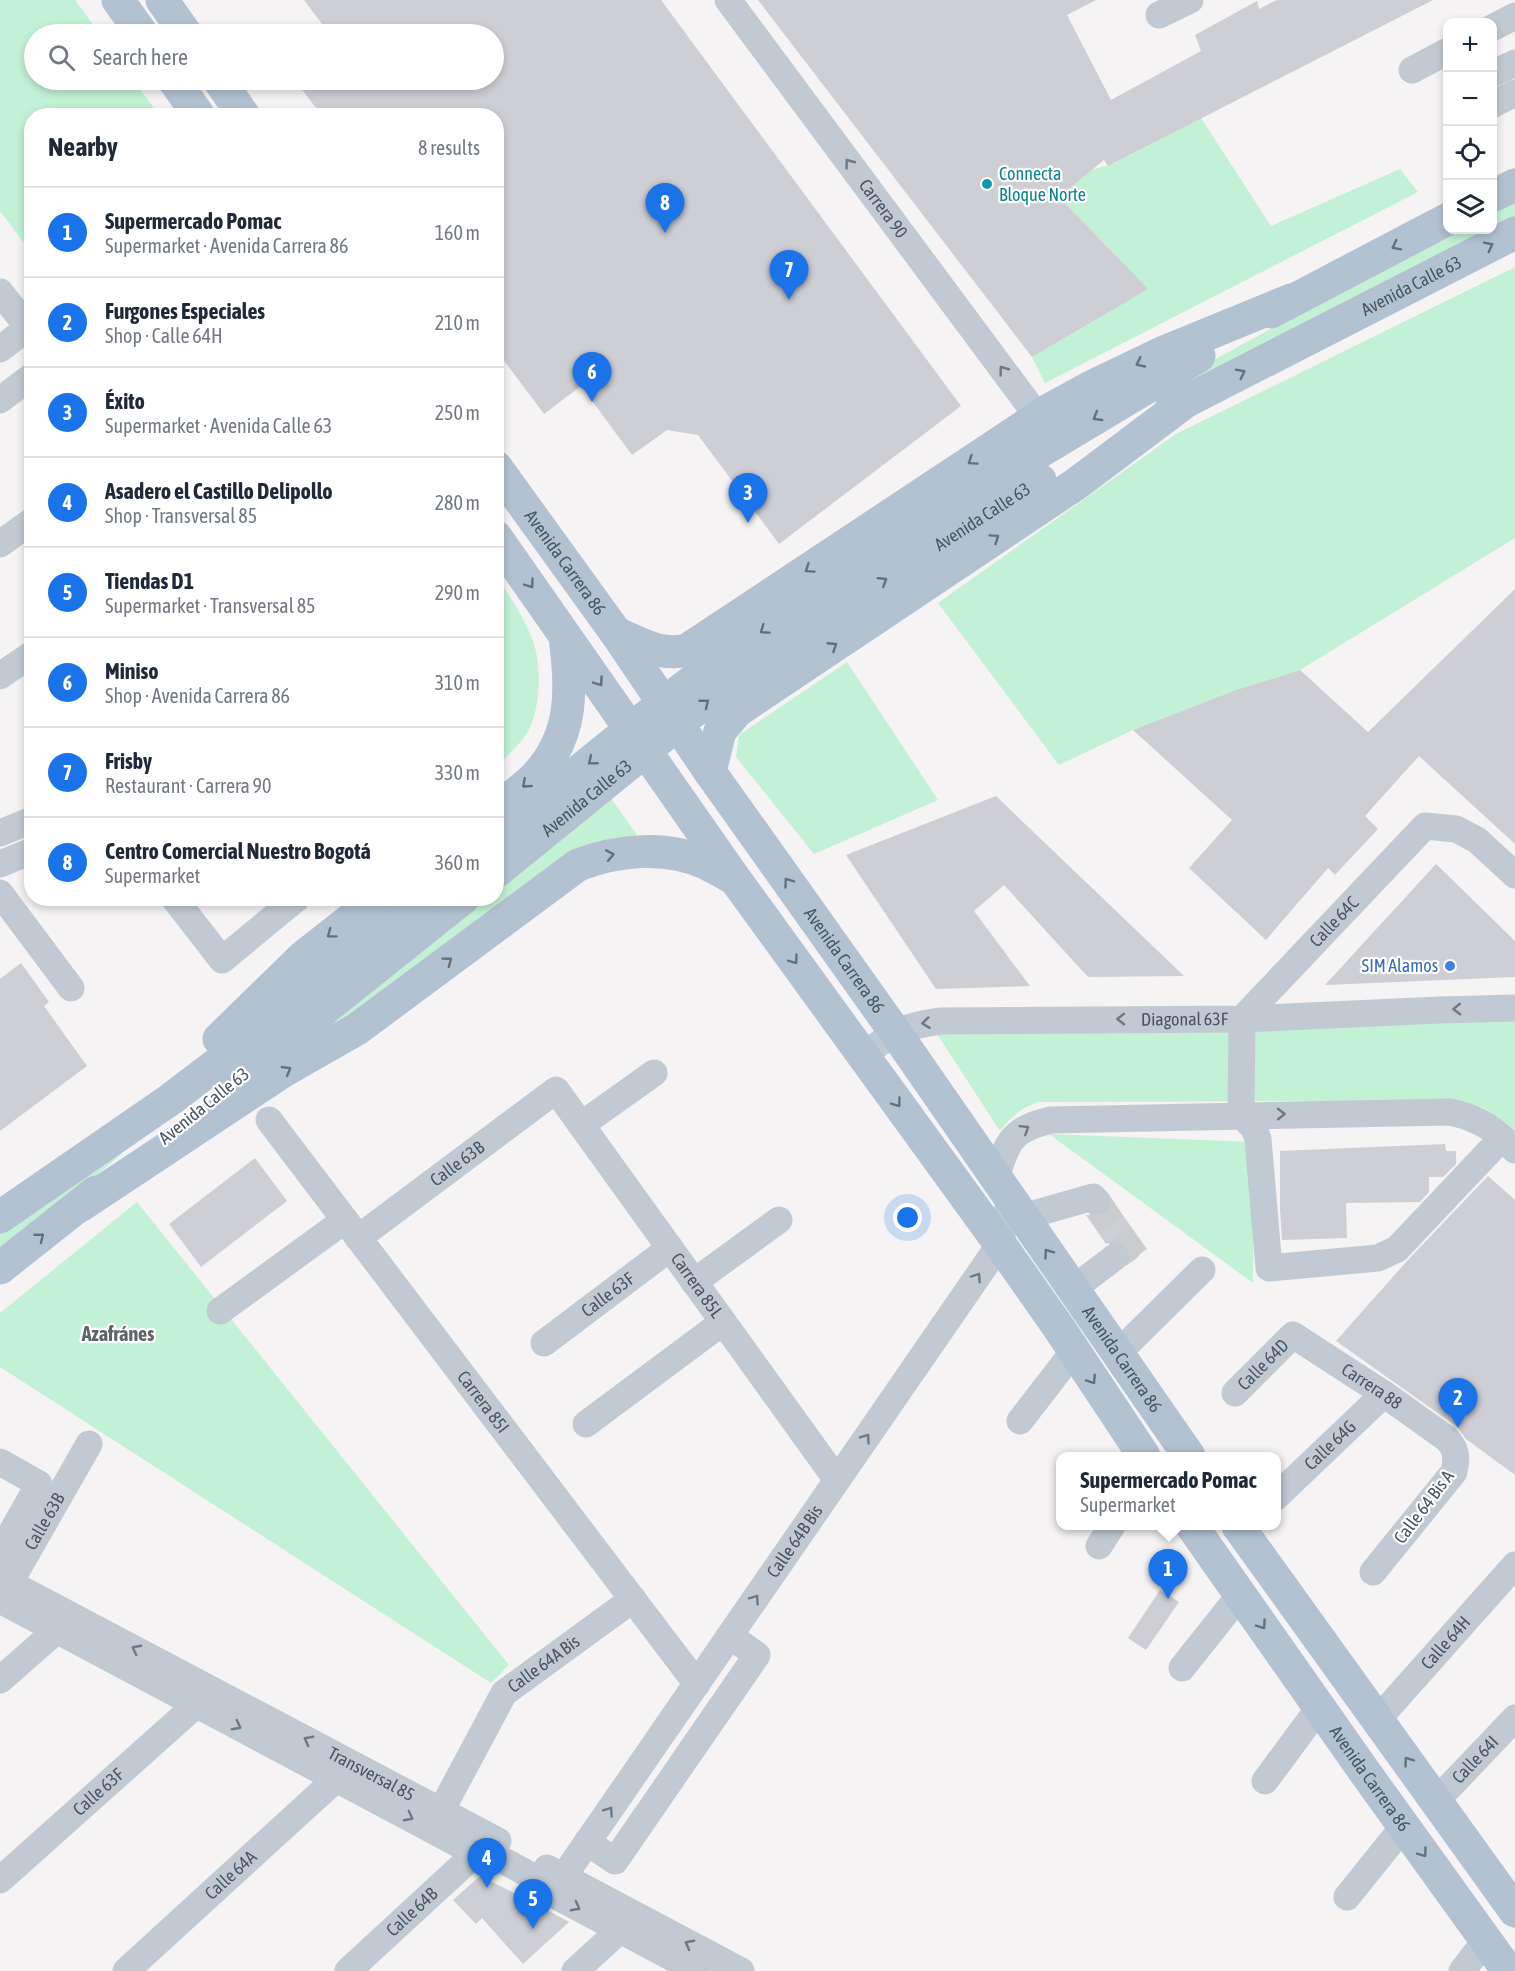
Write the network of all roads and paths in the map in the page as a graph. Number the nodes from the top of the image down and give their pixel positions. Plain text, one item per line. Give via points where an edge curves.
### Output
1 (118, 0) edge
2 (162, 0) edge
3 (728, 0) edge
4 (1190, 0) edge
5 (1159, 15) dead end
6 (1515, 16) edge
7 (135, 24) edge
8 (179, 24) edge
9 (1497, 25) edge
10 (1443, 54) edge
11 (1515, 63) edge
12 (1412, 70) dead end
13 (1496, 72) edge
14 (181, 90) edge
15 (226, 90) edge
16 (1515, 93) edge
17 (1497, 102) edge
18 (1497, 106) edge
19 (193, 108) edge
20 (238, 108) edge
21 (1515, 109) edge
22 (1515, 185) edge
23 (1497, 194) edge
24 (1443, 222) edge
25 (1515, 233) edge
26 (0, 292) edge
27 (1291, 300) junction
28 (24, 319) edge
29 (24, 331) edge
30 (0, 349) edge
31 (24, 384) edge
32 (1189, 399) junction
33 (0, 400) edge
34 (1038, 417) junction
35 (1032, 471) junction
36 (504, 478) edge
37 (24, 527) edge
38 (0, 544) edge
39 (504, 548) edge
40 (616, 633) junction
41 (565, 634) junction
42 (24, 660) edge
43 (0, 676) edge
44 (710, 772) junction
45 (504, 802) edge
46 (24, 823) edge
47 (504, 832) edge
48 (0, 833) edge
49 (24, 854) edge
50 (0, 864) edge
51 (504, 866) edge
52 (1515, 875) edge
53 (735, 879) junction
54 (0, 892) edge
55 (180, 906) edge
56 (287, 906) edge
57 (368, 906) edge
58 (414, 906) edge
59 (452, 906) edge
60 (71, 988) dead end
61 (1515, 1008) edge
62 (1242, 1019) junction
63 (286, 1025) junction
64 (895, 1032) junction
65 (863, 1056) junction
66 (654, 1073) dead end
67 (556, 1090) joint
68 (1241, 1115) junction
69 (269, 1120) dead end
70 (581, 1125) junction
71 (1509, 1144) edge
72 (50, 1181) junction
73 (1010, 1197) junction
74 (1097, 1201) dead end
75 (80, 1206) junction
76 (0, 1217) edge
77 (779, 1220) dead end
78 (352, 1229) junction
79 (1000, 1244) junction
80 (670, 1248) junction
81 (1115, 1257) tunnel mouth
82 (0, 1268) edge
83 (1202, 1270) dead end
84 (694, 1282) junction
85 (1073, 1289) junction
86 (220, 1311) dead end
87 (723, 1322) junction
88 (1293, 1335) joint
89 (544, 1342) dead end
90 (1074, 1352) junction
91 (1118, 1353) junction
92 (1235, 1393) dead end
93 (1384, 1394) junction
94 (1020, 1421) dead end
95 (586, 1424) dead end
96 (1447, 1439) joint
97 (89, 1444) dead end
98 (1141, 1452) edge
99 (1186, 1452) edge
100 (0, 1462) edge
101 (837, 1480) junction
102 (1281, 1492) edge
103 (1195, 1530) edge
104 (1244, 1530) edge
105 (0, 1553) edge
106 (1515, 1565) edge
107 (1373, 1572) dead end
108 (2, 1590) edge
109 (1240, 1595) junction
110 (633, 1599) junction
111 (57, 1630) junction
112 (730, 1636) junction
113 (1182, 1668) dead end
114 (0, 1680) edge
115 (697, 1684) junction
116 (197, 1704) junction
117 (1319, 1708) junction
118 (1515, 1718) edge
119 (1378, 1719) junction
120 (336, 1779) junction
121 (1265, 1781) dead end
122 (1436, 1801) junction
123 (441, 1811) junction
124 (1404, 1827) junction
125 (450, 1839) junction
126 (587, 1842) junction
127 (476, 1853) junction
128 (564, 1876) junction
129 (0, 1880) edge
130 (1511, 1896) edge
131 (1347, 1897) dead end
132 (620, 1930) junction
133 (1486, 1940) junction
134 (138, 1967) edge
135 (348, 1971) edge
136 (575, 1971) edge
137 (697, 1971) edge
138 (741, 1971) edge
139 (1462, 1971) edge
140 (1508, 1971) edge

1 - 7 main road
2 - 8 main road
34 -> 3 street, Carrera 90
4 - 5 street
6 - 9 street
10 - 12 street
11 - 13 street
14 - 19 main road
15 - 20 main road
16 - 17 street
18 - 21 street
22 - 23 main road
24 -> 27 main road, Avenida Calle 63
32 -> 25 main road, Avenida Calle 63
26 - 28 street
27 -> 34 main road via 1164,352
27 -> 35 main road, Avenida Calle 63
29 - 30 street
31 - 33 street
32 - 35 main road, Avenida Calle 63 via 1104,442
44 -> 32 main road via 720,731 737,711 1076,484
34 -> 40 main road via 687,650 657,650
35 -> 47 main road, Avenida Calle 63, bridge via 808,599 706,670
51 -> 35 main road, Avenida Calle 63, bridge via 716,694
36 - 40 main road, Avenida Carrera 86
37 - 38 street
39 -> 41 main road, Avenida Carrera 86
40 - 44 main road, Avenida Carrera 86
41 -> 45 main road via 570,696 559,742 537,775
41 -> 53 main road, Avenida Carrera 86
42 - 43 street
64 -> 44 main road, Avenida Carrera 86
46 - 48 street
49 - 50 street
52 - 62 street, Calle 64C via 1477,840 1456,828 1425,826
53 -> 65 main road, Avenida Carrera 86
75 -> 53 main road via 282,1072 357,1029 578,865 617,854 667,853 704,863
54 - 60 street
55 - 56 street via 222,960
57 -> 72 main road via 318,944 224,1035 132,1107
58 - 63 main road, Avenida Calle 63
59 - 63 main road, Avenida Calle 63
61 -> 62 street, Diagonal 63F
62 -> 64 street, Diagonal 63F via 941,1021
62 - 68 street
63 - 72 main road, Avenida Calle 63
63 - 75 main road, Avenida Calle 63
64 - 65 street, Diagonal 63F
64 - 73 main road, Avenida Carrera 86
65 -> 79 main road, Avenida Carrera 86
66 - 70 street
67 - 70 street, Carrera 85L
67 - 78 street, Calle 63B
68 -> 71 street via 1450,1112 1484,1123
68 - 71 street via 1254,1128 1258,1139 1269,1268 1378,1258 1396,1250
73 -> 68 street via 1009,1143 1033,1124 1051,1120
69 - 78 street, Carrera 85I
70 - 80 street, Carrera 85L
72 - 76 main road, Avenida Calle 63
73 - 74 street via 1093,1197
73 - 79 street, Calle 64B Bis
85 -> 73 main road, Avenida Carrera 86
82 -> 75 main road, Avenida Calle 63
77 - 84 street
78 - 86 street, Calle 63B
78 - 110 street, Carrera 85I
79 - 90 main road, Avenida Carrera 86
101 -> 79 street, Calle 64B Bis
80 - 84 street, Carrera 85L
80 - 89 street, Calle 63F
81 - 85 street
83 - 91 street
84 - 87 street, Carrera 85L
85 - 91 main road, Avenida Carrera 86
87 - 95 street
87 - 101 street, Carrera 85L
88 - 92 street, Calle 64D
88 - 93 street, Carrera 88
90 - 94 street
90 -> 98 main road, Avenida Carrera 86
91 - 99 main road, Avenida Carrera 86
93 - 96 street, Carrera 88
93 - 102 street, Calle 64G
96 - 107 street, Calle 64 Bis A via 1455,1448 1454,1472
97 - 108 street, Calle 63B
100 - 105 street via 39,1484
112 -> 101 street, Calle 64B Bis
103 - 109 main road, Avenida Carrera 86
104 - 119 main road
106 - 119 street, Calle 64H
108 - 111 street, Transversal 85
123 -> 108 street, Transversal 85
109 - 113 street
109 -> 117 main road, Avenida Carrera 86
110 - 115 street, Carrera 85I
110 - 123 street, Calle 64A Bis via 504,1693
111 - 114 street
111 - 116 street, Transversal 85
112 - 115 street, Calle 64B Bis
112 - 126 street via 757,1655 615,1862
126 -> 115 street, Calle 64B Bis
116 -> 120 street, Transversal 85
116 - 129 street, Calle 63F
117 - 121 street
117 - 124 main road, Avenida Carrera 86
118 - 122 street, Calle 64I
122 -> 119 main road
120 -> 125 street, Transversal 85
120 - 134 street, Calle 64A
122 - 130 main road
123 - 128 street, Transversal 85
124 - 131 street
124 -> 133 main road, Avenida Carrera 86
125 - 127 street, Transversal 85
125 - 128 street via 480,1848 541,1881 555,1882
126 - 128 street, Calle 64B Bis
127 -> 132 street, Transversal 85
127 - 135 street, Calle 64B
138 -> 128 street, Transversal 85
132 - 136 street
132 - 137 street, Transversal 85
133 - 139 street
133 - 140 main road, Avenida Carrera 86

